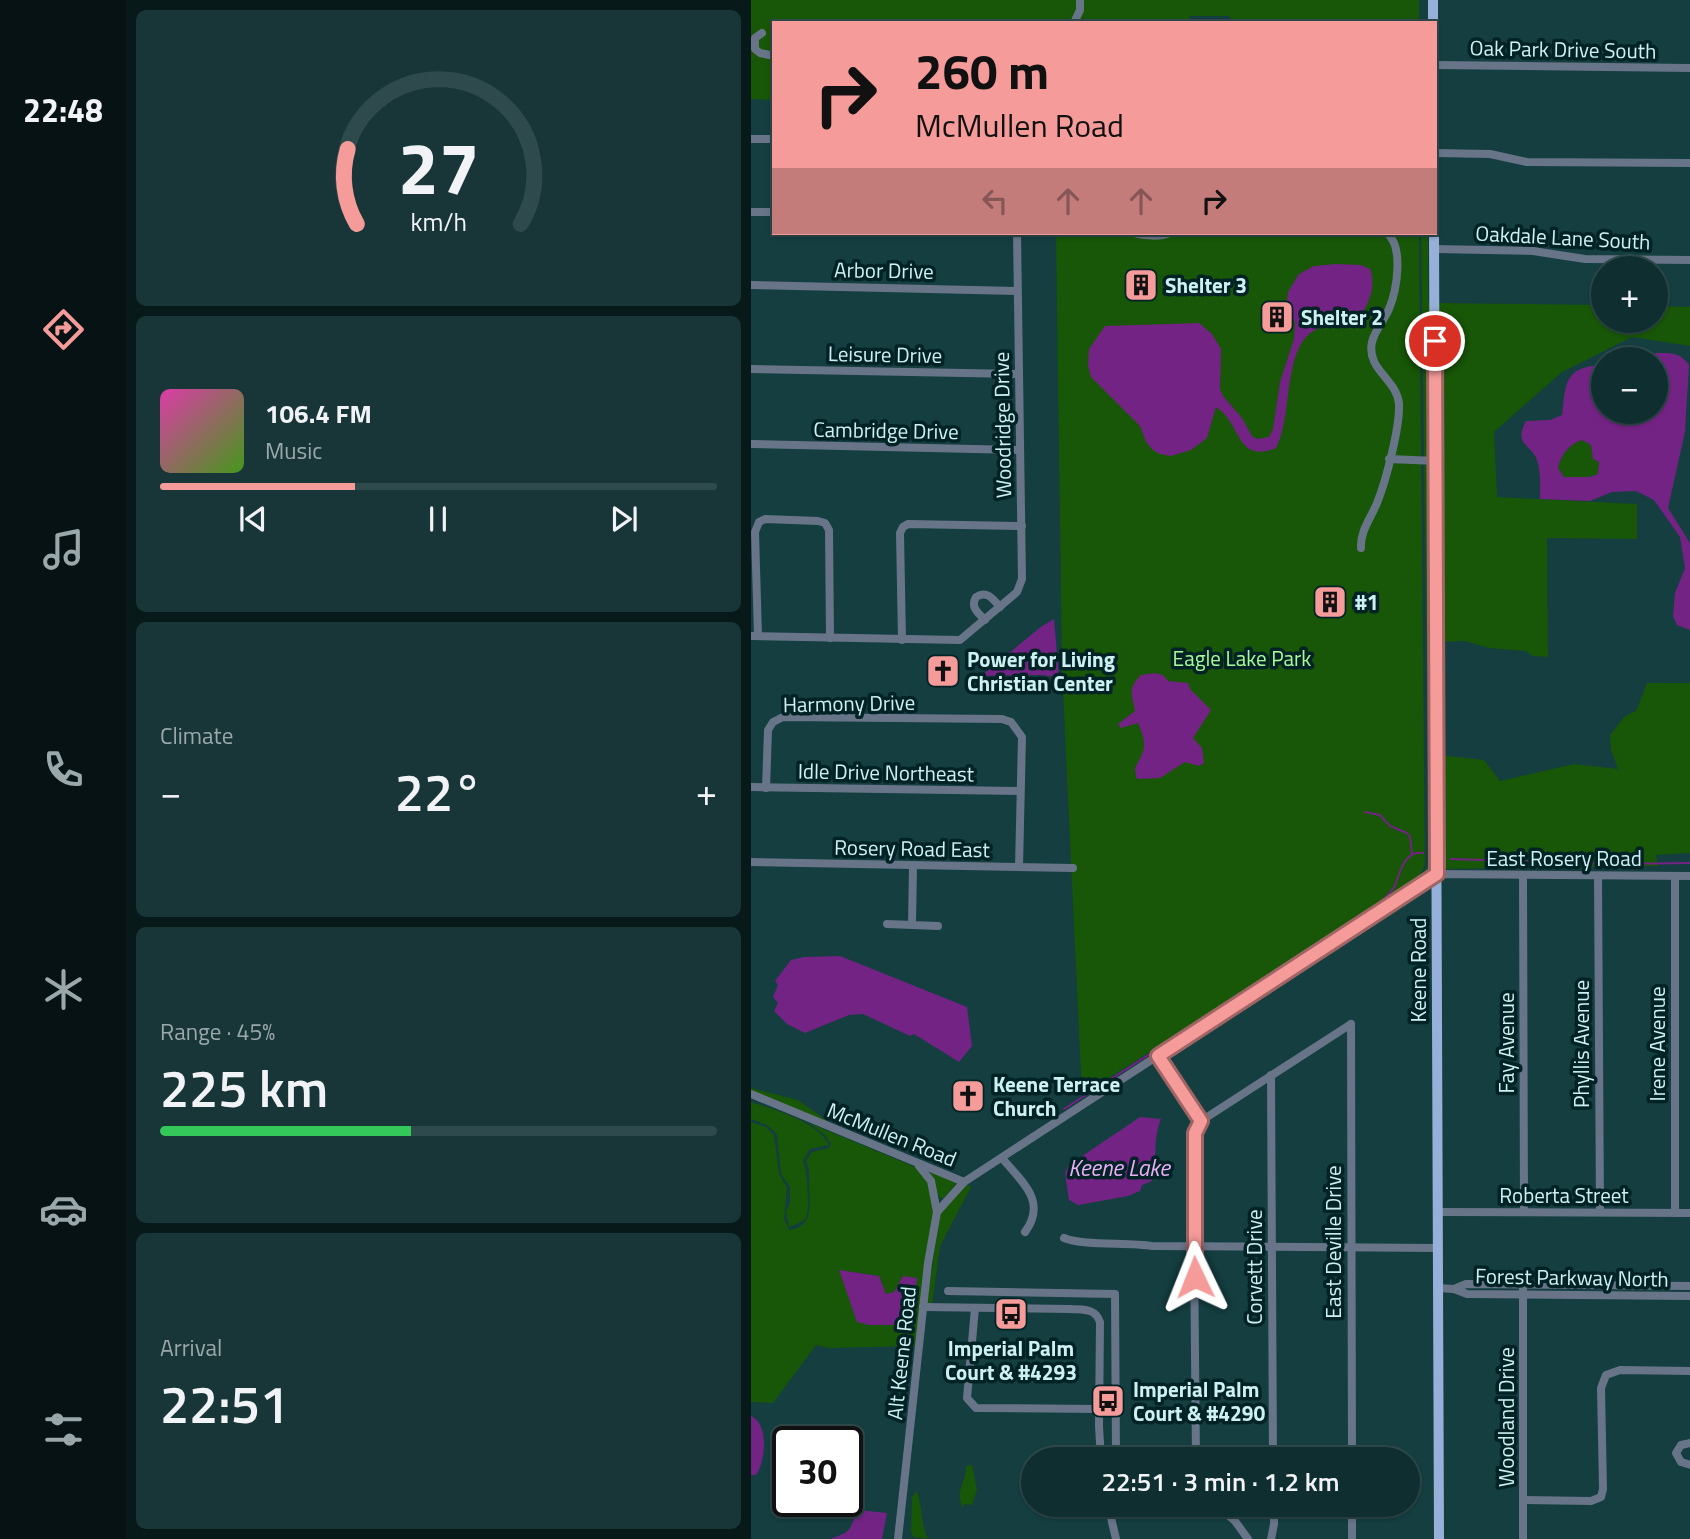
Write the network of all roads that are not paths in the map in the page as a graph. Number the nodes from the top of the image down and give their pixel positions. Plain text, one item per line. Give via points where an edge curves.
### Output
1 (1080, 0) edge
2 (1433, 0) edge
3 (1075, 21) edge
4 (1433, 21) edge
5 (762, 33) dead end
6 (772, 56) edge
7 (1437, 65) edge
8 (1690, 68) edge
9 (751, 139) edge
10 (772, 139) edge
11 (1437, 153) edge
12 (1690, 163) edge
13 (751, 212) edge
14 (772, 212) edge
15 (1017, 235) edge
16 (1389, 235) edge
17 (1434, 235) edge
18 (1434, 249) junction
19 (1690, 260) edge
20 (751, 285) edge
21 (1017, 291) junction
22 (751, 369) edge
23 (1018, 374) junction
24 (751, 444) edge
25 (1020, 450) junction
26 (1389, 460) junction
27 (1436, 461) junction
28 (1022, 526) junction
29 (1361, 548) dead end
30 (1000, 607) junction
31 (985, 620) junction
32 (755, 636) edge
33 (830, 638) junction
34 (902, 640) junction
35 (751, 788) edge
36 (766, 788) junction
37 (1020, 791) junction
38 (751, 863) edge
39 (913, 865) junction
40 (1019, 867) junction
41 (1073, 868) dead end
42 (1437, 874) junction
43 (1523, 875) junction
44 (1598, 876) junction
45 (1675, 876) junction
46 (1690, 876) edge
47 (887, 924) dead end
48 (912, 925) junction
49 (938, 926) dead end
50 (1158, 1056) junction
51 (1271, 1075) junction
52 (751, 1094) edge
53 (1201, 1121) junction
54 (1002, 1158) junction
55 (917, 1164) junction
56 (964, 1182) junction
57 (937, 1212) junction
58 (1438, 1212) junction
59 (1524, 1212) junction
60 (1600, 1212) junction
61 (1675, 1213) junction
62 (1690, 1213) edge
63 (1025, 1231) dead end
64 (1064, 1238) dead end
65 (1194, 1246) junction
66 (1271, 1247) junction
67 (1350, 1247) junction
68 (1438, 1248) junction
69 (1523, 1284) junction
70 (1690, 1286) edge
71 (1438, 1289) junction
72 (1454, 1289) junction
73 (948, 1291) dead end
74 (1523, 1295) junction
75 (1690, 1296) edge
76 (923, 1307) junction
77 (975, 1308) junction
78 (1690, 1371) edge
79 (1099, 1409) junction
80 (1690, 1443) edge
81 (1101, 1447) edge
82 (1116, 1447) edge
83 (1196, 1447) edge
84 (1273, 1447) edge
85 (1352, 1447) edge
86 (1690, 1465) edge
87 (1524, 1500) junction
88 (1111, 1517) edge
89 (1230, 1517) edge
90 (1274, 1517) edge
91 (1352, 1517) edge
92 (898, 1539) edge
93 (1116, 1539) edge
94 (1248, 1539) edge
95 (1271, 1539) edge
96 (1352, 1539) edge
97 (1439, 1539) edge
98 (1523, 1539) edge

1 - 3 street
2 - 4 main road
5 - 6 street via 755,38 755,49
7 - 8 street, Oak Park Drive South
9 - 10 street
11 - 12 street via 1490,154 1527,162
13 - 14 street
15 - 21 street, Woodridge Drive
16 - 26 street via 1397,248 1396,270 1389,307 1371,352 1375,367 1394,389 1399,403
17 - 18 main road, Keene Road
18 - 19 street, Oakdale Lane South via 1533,251 1585,259
18 - 27 main road, Keene Road
20 - 21 street, Arbor Drive
21 - 23 street, Woodridge Drive
22 - 23 street, Leisure Drive
23 - 25 street, Woodridge Drive
24 - 25 street, Cambridge Drive
25 - 28 street, Woodridge Drive
26 - 27 street
26 - 29 street
27 - 42 main road, Keene Road
28 - 30 street, Woodridge Drive via 1022,579 1017,592
28 - 34 street via 903,527
30 - 31 street, Woodridge Drive
30 - 31 street via 989,595 976,597 973,604
31 - 34 street, Woodridge Drive via 960,640
32 - 33 street, Woodridge Drive
32 - 33 street via 755,532 765,519 825,523 829,530
33 - 34 street, Woodridge Drive
35 - 36 street, Idle Drive Northeast
36 - 37 street, Idle Drive Northeast
36 - 37 street, Harmony Drive via 768,730 783,717 1002,719 1011,722 1022,737
37 - 40 street, Harmony Drive
38 - 39 street, Rosery Road East
39 - 40 street, Rosery Road East
39 - 48 street
40 - 41 street, Rosery Road East
42 - 43 street, East Rosery Road
42 - 50 street, McMullen Road
42 - 58 main road, Keene Road
43 - 44 street, East Rosery Road
43 - 59 street, Fay Avenue
44 - 45 street, East Rosery Road
44 - 60 street, Phyllis Avenue
45 - 46 street, East Rosery Road
45 - 61 street, Irene Avenue
47 - 48 street
48 - 49 street
50 - 53 street
50 - 54 street, McMullen Road
51 - 53 street
51 - 66 street, Corvett Drive
51 - 67 street, East Deville Drive via 1351,1024
52 - 55 street, McMullen Road
53 - 65 street via 1195,1133
54 - 56 street, McMullen Road
54 - 63 street via 1033,1197 1034,1215
55 - 56 street, McMullen Road
55 - 57 street via 931,1181
56 - 57 street
57 - 76 street, Alt Keene Road
58 - 59 street, Roberta Street
58 - 68 main road, Keene Road
59 - 60 street, Roberta Street
60 - 61 street, Roberta Street
61 - 62 street, Roberta Street
64 - 65 street
65 - 66 street
65 - 83 street
66 - 67 street
66 - 84 street, Corvett Drive
67 - 68 street
67 - 85 street, East Deville Drive
68 - 71 main road, Keene Road
69 - 70 street, Forest Parkway North
69 - 72 street, Forest Parkway North via 1466,1284
69 - 74 street, Woodland Drive
71 - 72 street, Forest Parkway North
71 - 97 main road, Keene Road
72 - 74 street, Forest Parkway North via 1467,1294
73 - 82 street via 1115,1294
74 - 75 street, Forest Parkway North
74 - 87 street, Woodland Drive
76 - 77 street
76 - 92 street, Alt Keene Road
77 - 79 street via 1091,1311 1100,1322
77 - 79 street via 967,1398 976,1408
78 - 87 street via 1620,1370 1606,1375 1601,1388 1601,1497 1592,1501
79 - 81 street
80 - 86 street via 1681,1445 1676,1453 1681,1462
87 - 98 street, Woodland Drive
88 - 93 street
89 - 94 street
90 - 95 street
91 - 96 street

